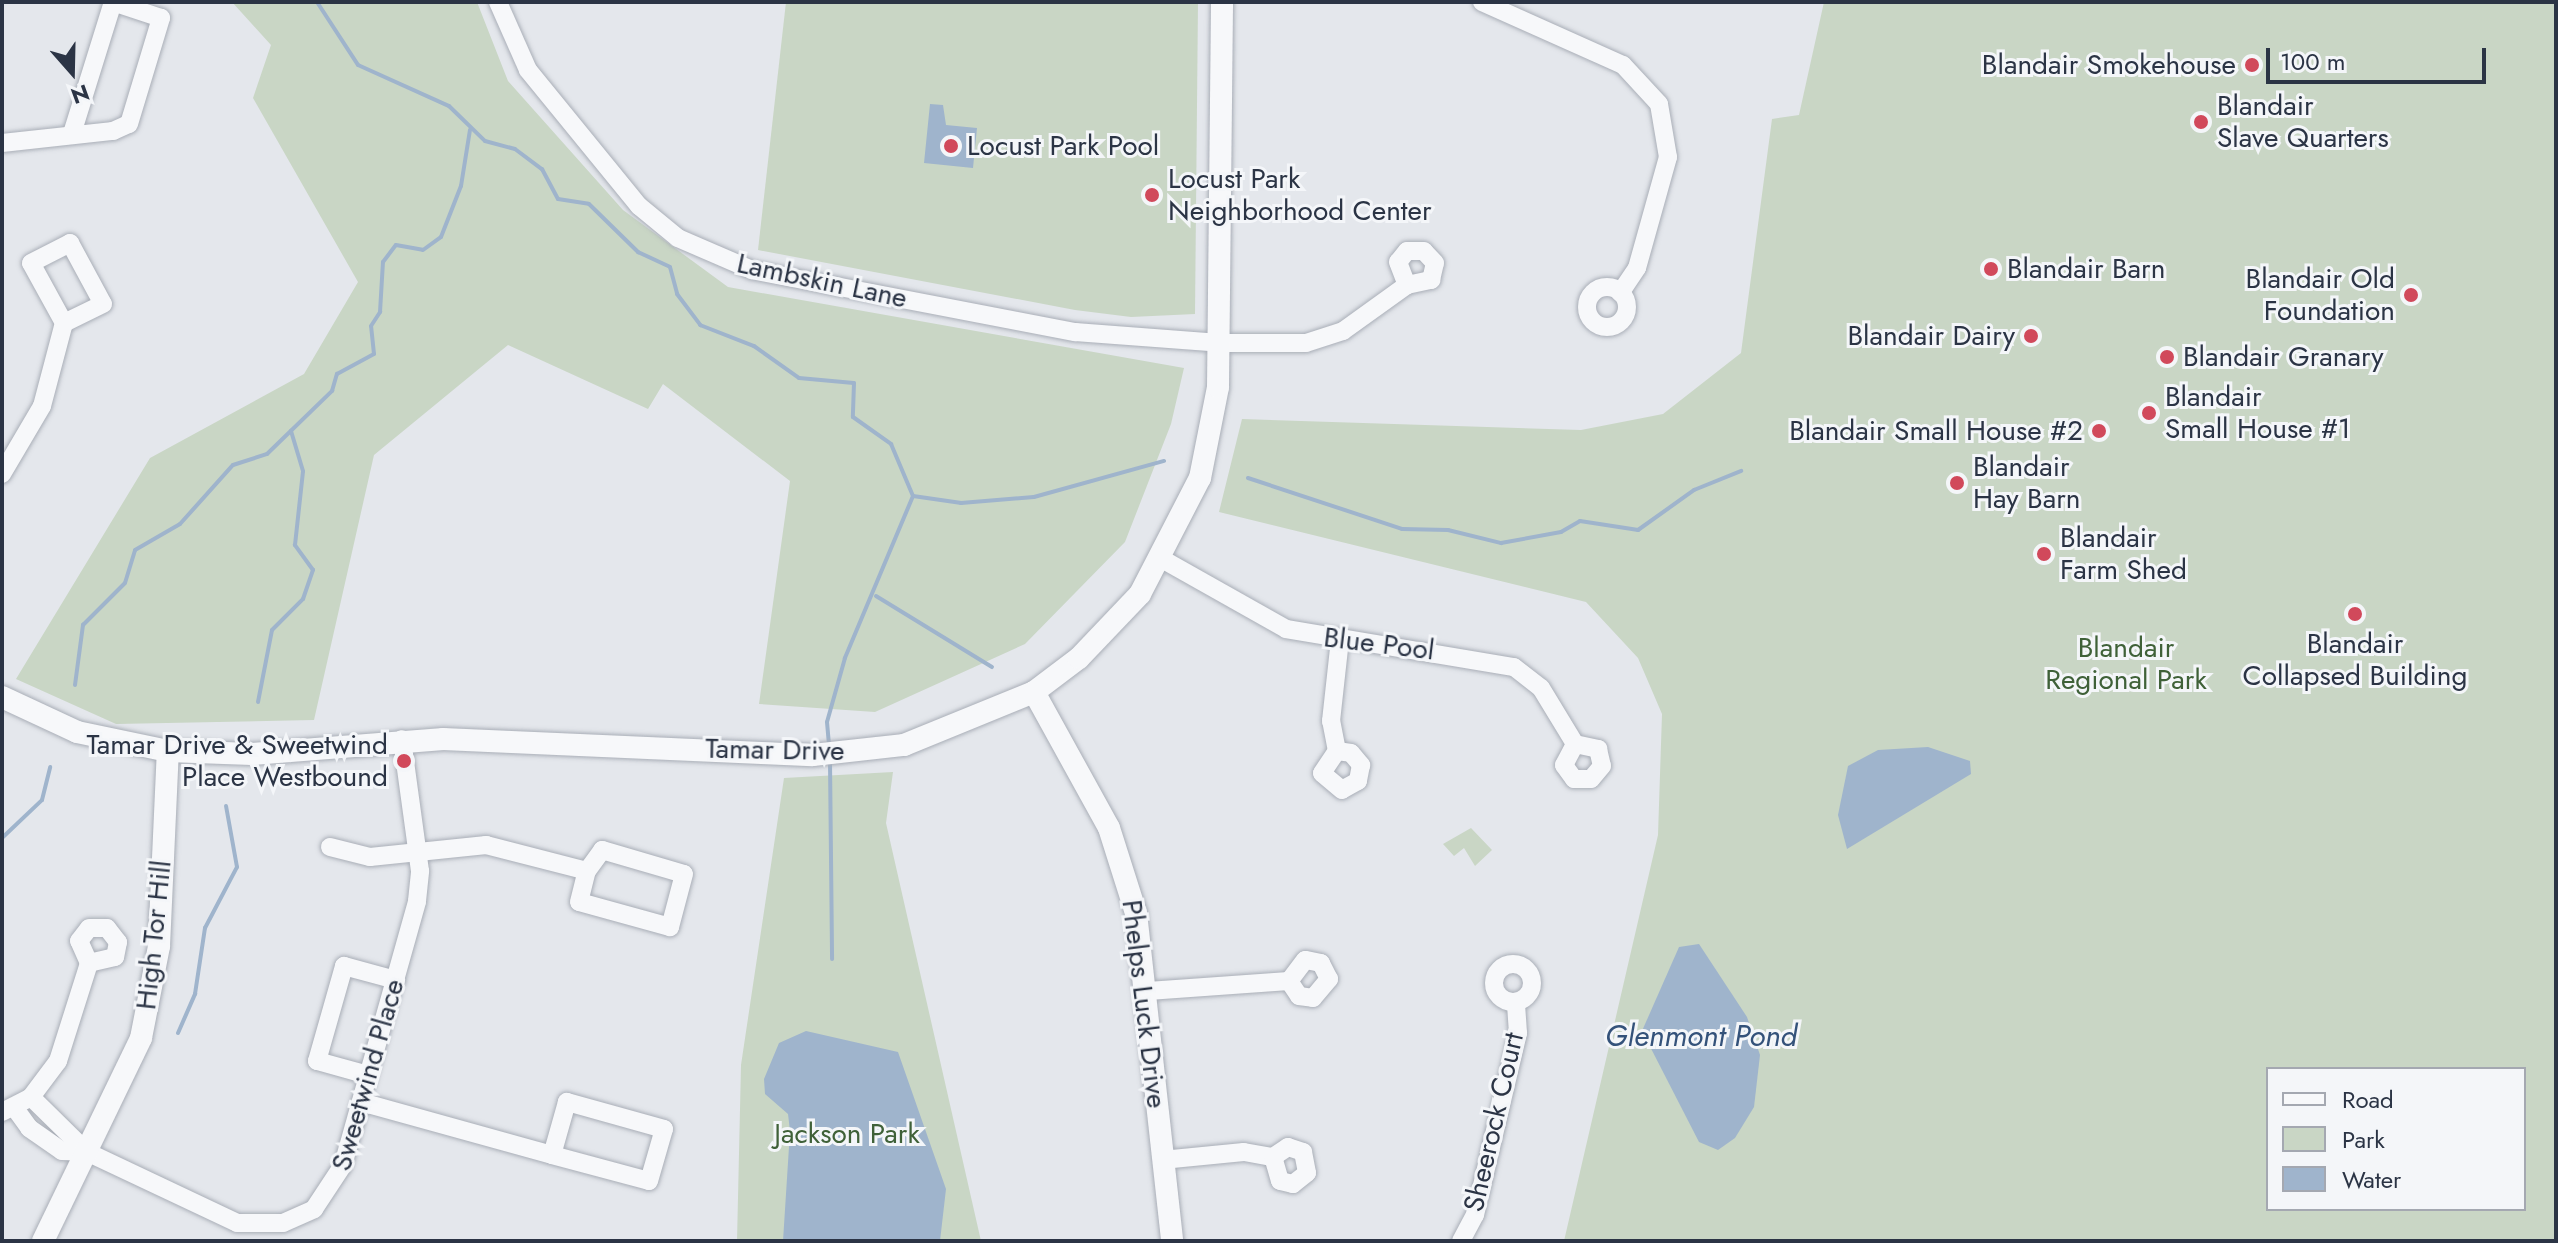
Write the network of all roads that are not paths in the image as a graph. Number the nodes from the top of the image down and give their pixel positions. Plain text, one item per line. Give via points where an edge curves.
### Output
1 (498, 2) edge
2 (1222, 2) edge
3 (1482, 2) edge
4 (72, 134) junction
5 (2, 143) edge
6 (1407, 285) dead end
7 (1620, 293) dead end
8 (64, 323) dead end
9 (1220, 343) junction
10 (2, 474) edge
11 (1162, 559) junction
12 (1340, 640) junction
13 (1034, 692) junction
14 (2, 697) edge
15 (402, 739) junction
16 (1575, 744) dead end
17 (168, 751) junction
18 (1337, 751) dead end
19 (330, 847) dead end
20 (417, 850) junction
21 (587, 871) junction
22 (89, 963) dead end
23 (396, 980) junction
24 (1289, 981) dead end
25 (1148, 991) junction
26 (1516, 1002) dead end
27 (368, 1075) junction
28 (31, 1097) junction
29 (361, 1102) junction
30 (8, 1109) edge
31 (87, 1152) junction
32 (552, 1155) junction
33 (1273, 1157) dead end
34 (1162, 1160) junction
35 (43, 1241) edge
36 (1172, 1241) edge
37 (1461, 1241) edge

1 - 9 street, Lambskin Lane via 545,93 639,206 700,250 752,270 1075,332
2 - 9 street, Tamar Drive
3 - 7 street via 1623,65 1659,104 1668,157 1637,268
4 - 4 street via 113,2 161,18 129,124
4 - 5 street
6 - 9 street, Lambskin Lane via 1362,321 1321,339
8 - 10 street via 53,374
9 - 11 street, Tamar Drive via 1200,478
11 - 12 street, Blue Pool via 1262,620
11 - 13 street, Tamar Drive via 1117,622
12 - 16 street, Blue Pool via 1514,667 1541,688
12 - 18 street via 1331,721
13 - 15 street, Tamar Drive via 944,733 850,754
13 - 25 street, Phelps Luck Drive via 1115,842
14 - 17 street, Tamar Drive via 77,732
15 - 17 street, Tamar Drive via 252,754
15 - 20 street, Sweetwind Place
17 - 31 street, High Tor Hill via 152,992 136,1050
19 - 20 street via 370,857
20 - 21 street via 486,845
20 - 23 street, Sweetwind Place via 420,886
21 - 21 street via 602,850 684,874 670,927 579,902
22 - 28 street via 69,1041
23 - 27 street, Sweetwind Place
23 - 27 street via 344,966 317,1061
24 - 25 street
25 - 34 street, Phelps Luck Drive
26 - 37 street, Sheerock Court via 1518,1033 1475,1215
27 - 29 street, Sweetwind Place
28 - 30 street
28 - 31 street
29 - 31 street, Sweetwind Place via 335,1184 314,1209 283,1223 237,1223
29 - 32 street
30 - 31 street via 62,1151
31 - 35 street, High Tor Hill
32 - 32 street via 649,1181 664,1129 567,1102
33 - 34 street via 1244,1152
34 - 36 street, Phelps Luck Drive

